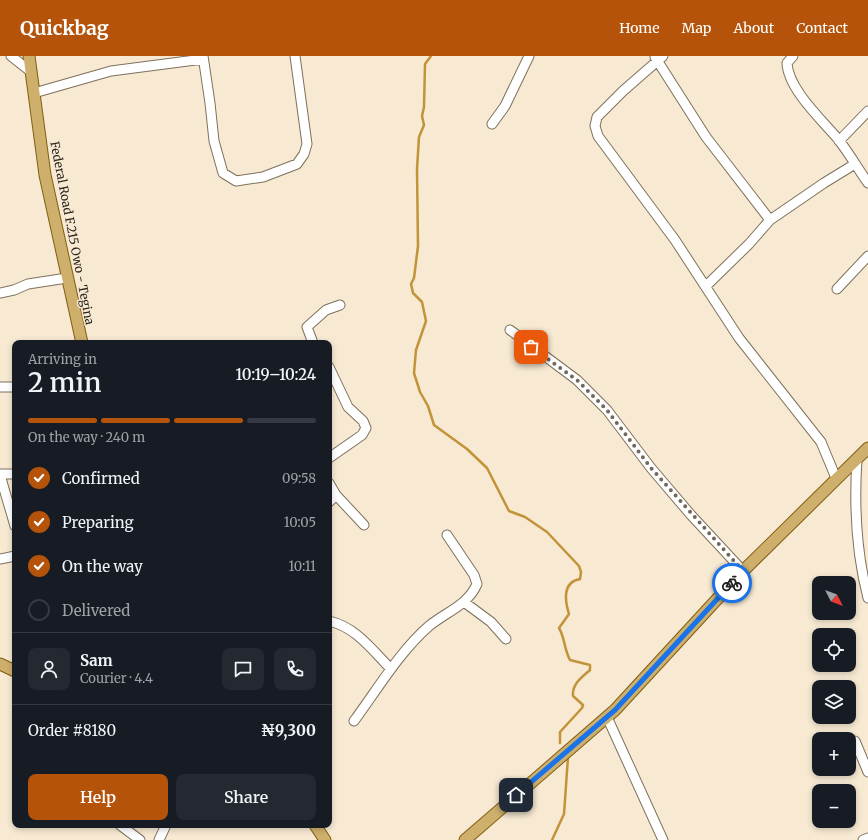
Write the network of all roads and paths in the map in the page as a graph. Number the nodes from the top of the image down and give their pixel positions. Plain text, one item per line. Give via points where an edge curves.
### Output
1 (11, 56) edge
2 (29, 56) edge
3 (295, 56) edge
4 (529, 56) edge
5 (793, 56) edge
6 (203, 57) edge
7 (658, 58) edge
8 (30, 70) junction
9 (34, 92) junction
10 (868, 111) edge
11 (492, 124) dead end
12 (839, 141) junction
13 (855, 164) junction
14 (868, 183) edge
15 (770, 220) junction
16 (868, 256) edge
17 (68, 278) junction
18 (706, 286) junction
19 (836, 289) dead end
20 (0, 293) edge
21 (340, 305) dead end
22 (510, 330) dead end
23 (81, 340) edge
24 (312, 340) edge
25 (332, 373) edge
26 (0, 387) edge
27 (12, 387) edge
28 (868, 448) edge
29 (332, 456) edge
30 (856, 458) junction
31 (0, 474) edge
32 (12, 474) edge
33 (836, 478) junction
34 (332, 488) edge
35 (336, 495) junction
36 (332, 499) edge
37 (12, 516) edge
38 (364, 525) dead end
39 (447, 535) dead end
40 (12, 557) edge
41 (0, 559) edge
42 (743, 571) junction
43 (868, 598) edge
44 (464, 602) junction
45 (332, 622) edge
46 (506, 639) dead end
47 (0, 664) edge
48 (391, 669) junction
49 (12, 670) edge
50 (607, 717) junction
51 (354, 721) dead end
52 (856, 743) edge
53 (868, 772) edge
54 (124, 828) edge
55 (165, 828) edge
56 (317, 828) edge
57 (868, 838) edge
58 (140, 840) edge
59 (159, 840) edge
60 (325, 840) edge
61 (465, 840) edge
62 (663, 840) edge
63 (863, 840) edge

1 - 8 street
2 - 8 main road, Federal Road F.215 Owo - Tegina
3 - 6 street via 306,144 304,154 297,164 263,177 236,181 223,173 214,141
4 - 11 street
5 - 12 street via 787,63 787,69 795,86
6 - 9 street via 111,71
7 - 15 street via 706,137
7 - 18 street via 597,117 595,126 598,136 642,193
8 - 9 main road, Federal Road F.215 Owo - Tegina
9 - 17 main road, Federal Road F.215 Owo - Tegina via 45,175
10 - 12 street
12 - 13 street
13 - 14 street
13 - 15 street
15 - 18 street
16 - 19 street
17 - 20 street via 28,284
17 - 23 main road, Federal Road F.215 Owo - Tegina
18 - 33 street via 739,338 821,442
21 - 24 street via 326,310 307,327
22 - 42 street via 577,380 607,410 661,480
25 - 29 street via 348,407 363,421 366,428 362,435
26 - 27 street
28 - 30 main road
30 - 33 main road
30 - 43 street via 855,518 861,569
31 - 32 street
31 - 37 street
33 - 42 main road
34 - 35 street
35 - 36 street
35 - 38 street
39 - 44 street via 474,575 477,584
40 - 41 street
42 - 50 main road
44 - 46 street via 491,622
44 - 48 street via 429,626
45 - 48 street via 354,631
47 - 49 main road
48 - 51 street
50 - 61 main road
50 - 62 street
52 - 53 street
54 - 58 street
55 - 59 street
56 - 60 main road
57 - 63 street

